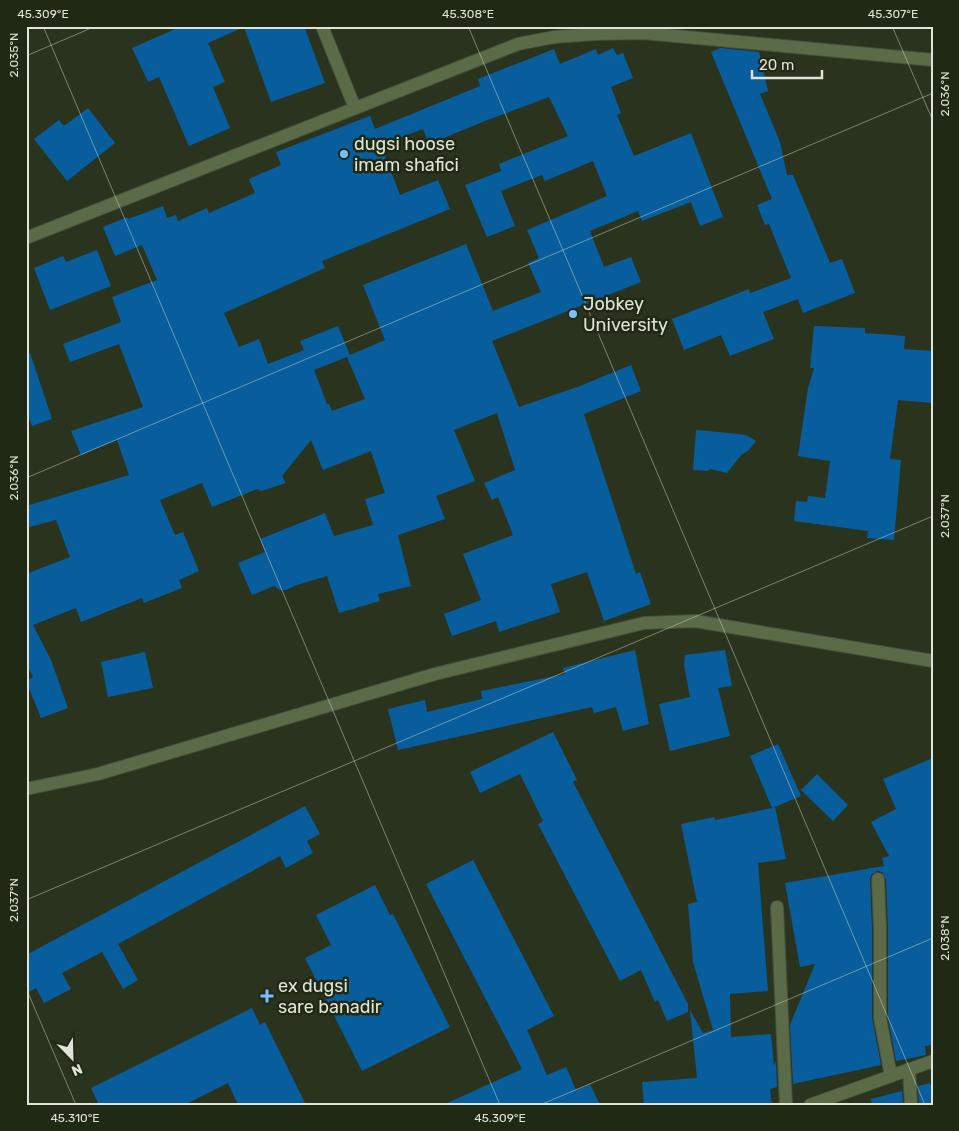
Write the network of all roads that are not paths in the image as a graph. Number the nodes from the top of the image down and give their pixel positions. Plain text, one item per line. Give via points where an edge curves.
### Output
1 (322, 26) edge
2 (933, 60) edge
3 (355, 108) junction
4 (26, 238) edge
5 (933, 661) edge
6 (26, 789) edge
7 (878, 879) dead end
8 (777, 907) dead end
9 (933, 1061) edge
10 (909, 1069) junction
11 (891, 1076) junction
12 (786, 1105) edge
13 (810, 1105) edge
14 (911, 1105) edge

1 - 3 street
2 - 3 street via 644,33 554,37 518,44
3 - 4 street
5 - 6 street via 695,621 644,623 436,674 98,774
7 - 11 street via 880,1018
8 - 12 street
9 - 10 street
10 - 11 street
10 - 14 street
11 - 13 street

